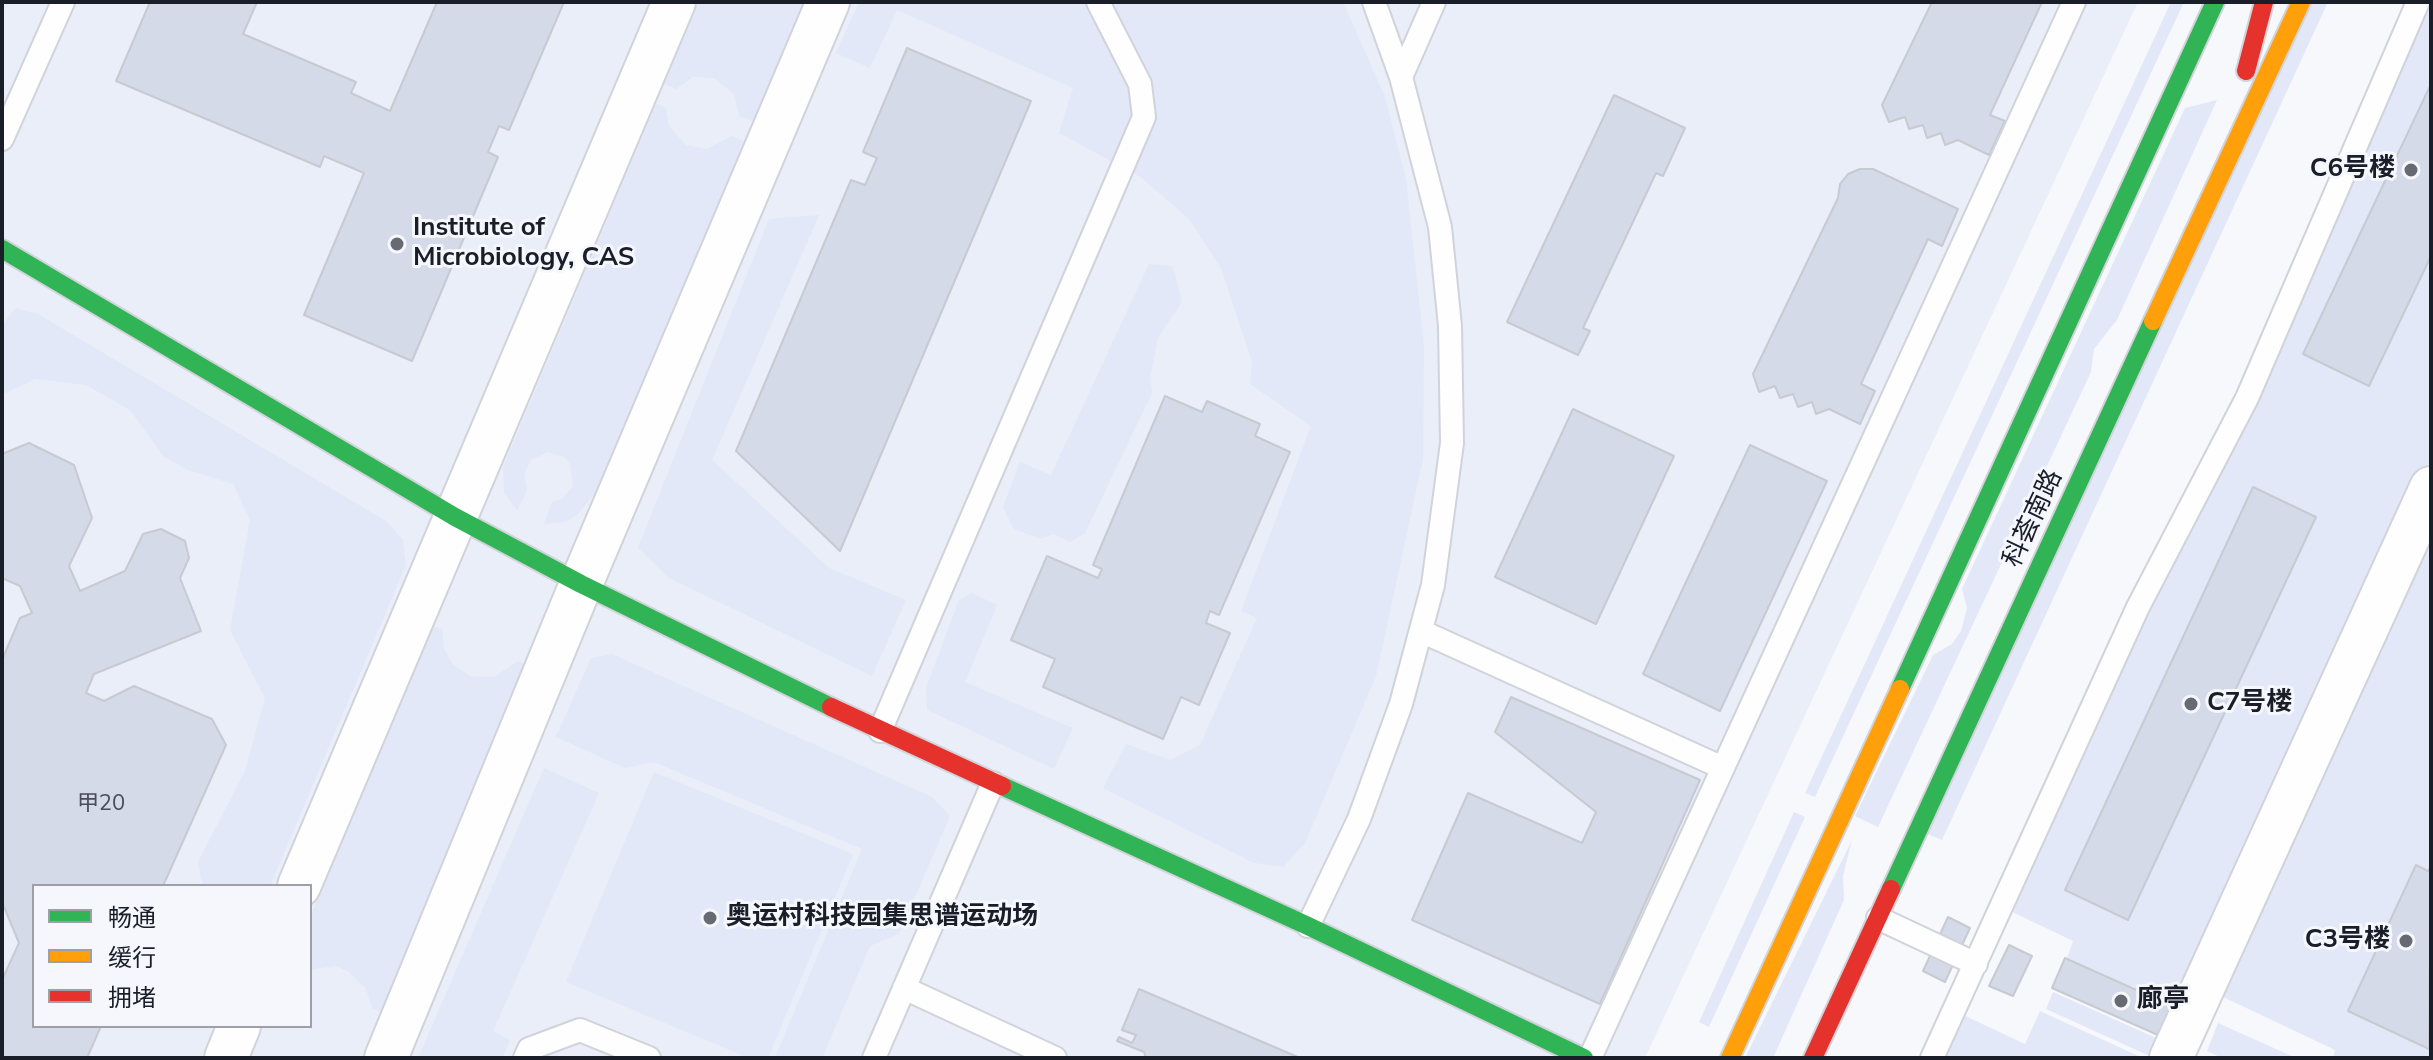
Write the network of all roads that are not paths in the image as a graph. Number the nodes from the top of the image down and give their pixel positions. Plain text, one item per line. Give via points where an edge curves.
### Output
1 (63, 2) edge
2 (674, 2) edge
3 (828, 2) edge
4 (1098, 2) edge
5 (1374, 2) edge
6 (1434, 2) edge
7 (2074, 2) edge
8 (2215, 2) edge
9 (2264, 2) edge
10 (2301, 2) edge
11 (2418, 2) edge
12 (1401, 77) junction
13 (2, 139) edge
14 (2233, 148) junction
15 (2, 249) edge
16 (2431, 488) edge
17 (455, 517) junction
18 (581, 584) junction
19 (1423, 632) junction
20 (880, 731) junction
21 (1723, 768) junction
22 (993, 783) junction
23 (300, 884) edge
24 (1878, 918) junction
25 (1308, 926) junction
26 (1976, 964) junction
27 (904, 988) junction
28 (238, 1028) edge
29 (1559, 1052) edge
30 (226, 1058) edge
31 (386, 1058) edge
32 (525, 1058) edge
33 (649, 1058) edge
34 (874, 1058) edge
35 (1055, 1058) edge
36 (1587, 1058) edge
37 (1730, 1058) edge
38 (1813, 1058) edge
39 (1932, 1058) edge
40 (2171, 1058) edge

1 - 13 lane
2 - 17 street
3 - 18 street
4 - 20 lane via 1140,84 1144,117
5 - 12 lane
6 - 12 lane
7 - 21 lane
8 - 37 street, 科荟南路
9 - 14 street
10 - 14 street, 科荟南路
11 - 26 lane via 2247,398 2138,607
12 - 19 lane via 1440,227 1450,326 1452,443 1445,518
14 - 24 street, 科荟南路
15 - 17 street
16 - 40 street
17 - 18 street
17 - 23 street
18 - 20 street
18 - 31 street
19 - 21 lane
19 - 25 lane via 1359,819
20 - 22 street
21 - 36 lane
22 - 25 street
22 - 27 lane
24 - 26 lane
24 - 38 street, 科荟南路
25 - 29 street
26 - 39 lane
27 - 34 lane
27 - 35 lane
28 - 30 street
29 - 36 street
32 - 33 lane via 529,1049 580,1030

